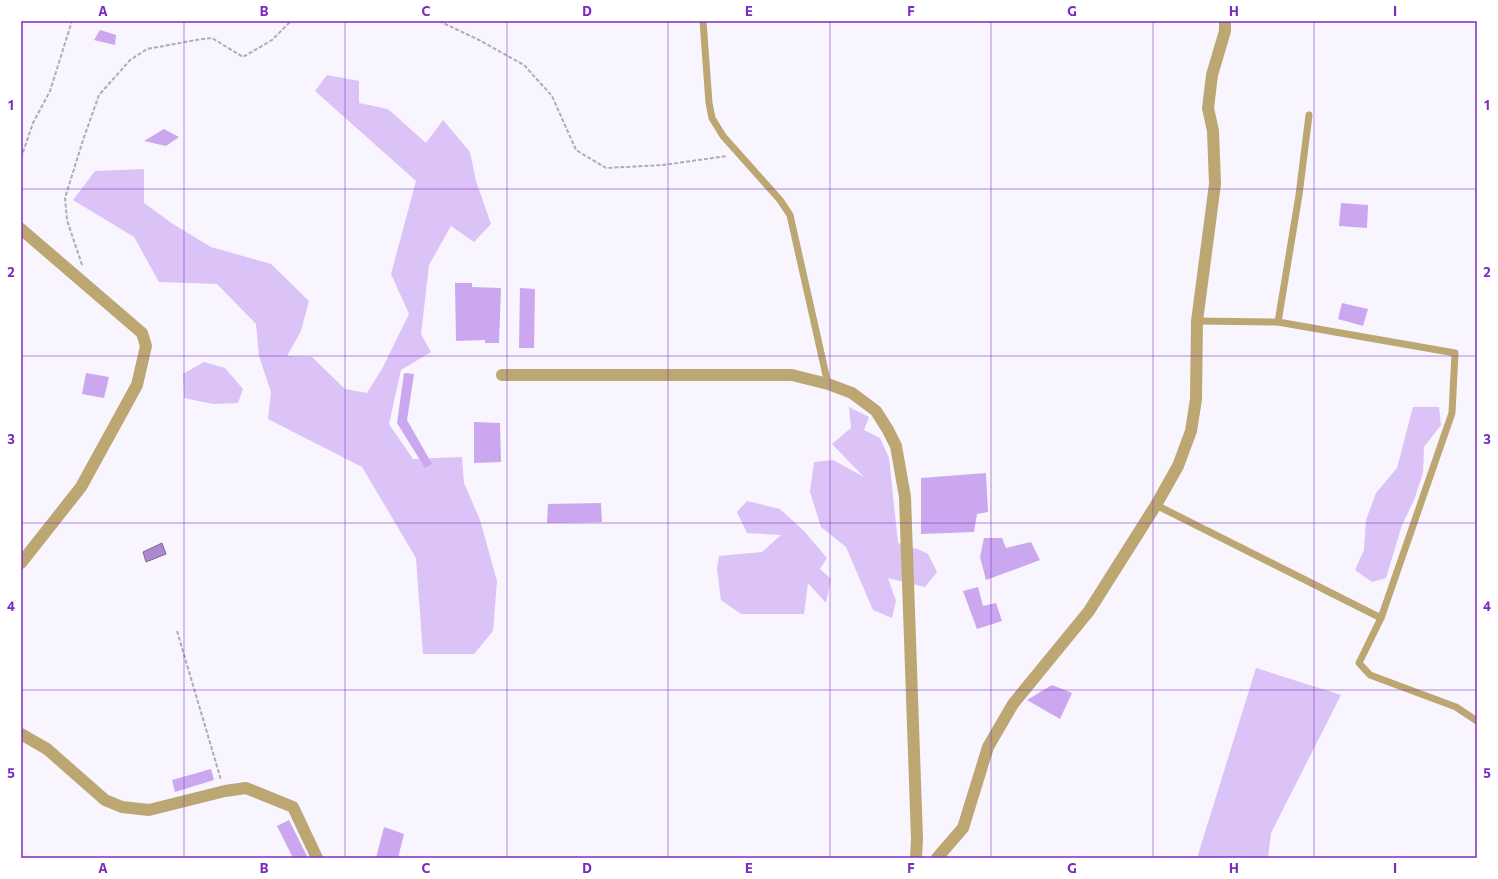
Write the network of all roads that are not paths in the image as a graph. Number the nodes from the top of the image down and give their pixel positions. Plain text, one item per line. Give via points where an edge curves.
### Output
1 (703, 21) edge
2 (1225, 21) edge
3 (1309, 115) dead end
4 (21, 229) edge
5 (1197, 321) junction
6 (1278, 322) junction
7 (502, 375) dead end
8 (828, 384) junction
9 (1156, 505) junction
10 (21, 563) edge
11 (1381, 618) junction
12 (1477, 721) edge
13 (21, 734) edge
14 (317, 858) edge
15 (916, 858) edge
16 (937, 858) edge

1 - 8 lane via 708,103 712,118 723,136 780,200 790,215
2 - 5 street via 1225,31 1212,76 1208,108 1213,132 1215,184
3 - 6 lane
4 - 10 street via 142,333 146,346 137,384 81,487
5 - 6 lane
5 - 9 street via 1196,399 1191,431 1178,466
6 - 11 lane via 1455,353 1452,413
7 - 8 street via 792,375
8 - 15 street via 852,393 876,411 896,446 905,497
9 - 11 lane
9 - 16 street via 1089,611 1013,704 988,746 963,828
11 - 12 lane via 1359,663 1370,675 1456,707
13 - 14 street via 48,749 105,800 122,807 150,810 246,788 293,807

